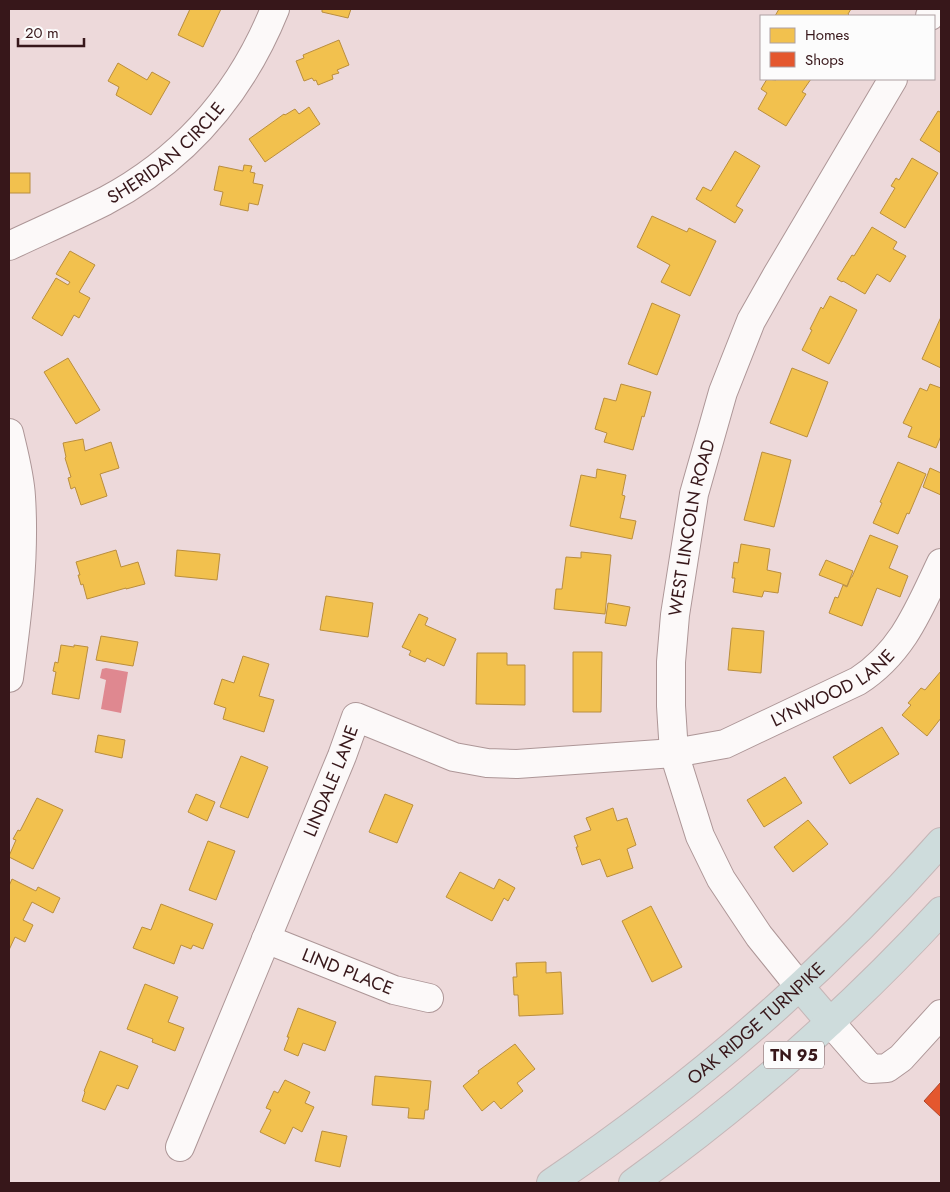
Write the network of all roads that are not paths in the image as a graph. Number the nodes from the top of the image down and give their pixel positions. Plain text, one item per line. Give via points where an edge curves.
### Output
1 (275, 9) edge
2 (892, 80) edge
3 (9, 246) edge
4 (9, 433) edge
5 (941, 562) edge
6 (14, 604) edge
7 (9, 678) edge
8 (674, 754) junction
9 (941, 842) edge
10 (941, 911) edge
11 (266, 939) junction
12 (800, 987) junction
13 (430, 998) dead end
14 (941, 1014) edge
15 (830, 1022) junction
16 (180, 1147) dead end
17 (551, 1183) edge
18 (633, 1183) edge

1 - 3 street, SHERIDAN CIRCLE via 256,52 226,99 189,142 151,172 106,200
2 - 8 street, WEST LINCOLN ROAD via 752,321 714,418 694,494 675,615 671,706
4 - 6 street via 21,496 22,555
5 - 8 street, LYNWOOD LANE via 915,618 896,647 870,674 725,744
6 - 7 street
8 - 11 street, LINDALE LANE via 487,763 454,757 356,717
8 - 12 street, WEST LINCOLN ROAD via 700,836 721,879 759,936
9 - 12 highway, OAK RIDGE TURNPIKE / TN 95
10 - 15 highway, TN 95
11 - 13 street, LIND PLACE via 394,990
11 - 16 street, LINDALE LANE
12 - 15 highway
12 - 17 highway, OAK RIDGE TURNPIKE / TN 95 via 651,1112
14 - 15 street via 901,1058 887,1068 871,1069
15 - 18 highway, TN 95 via 702,1131

